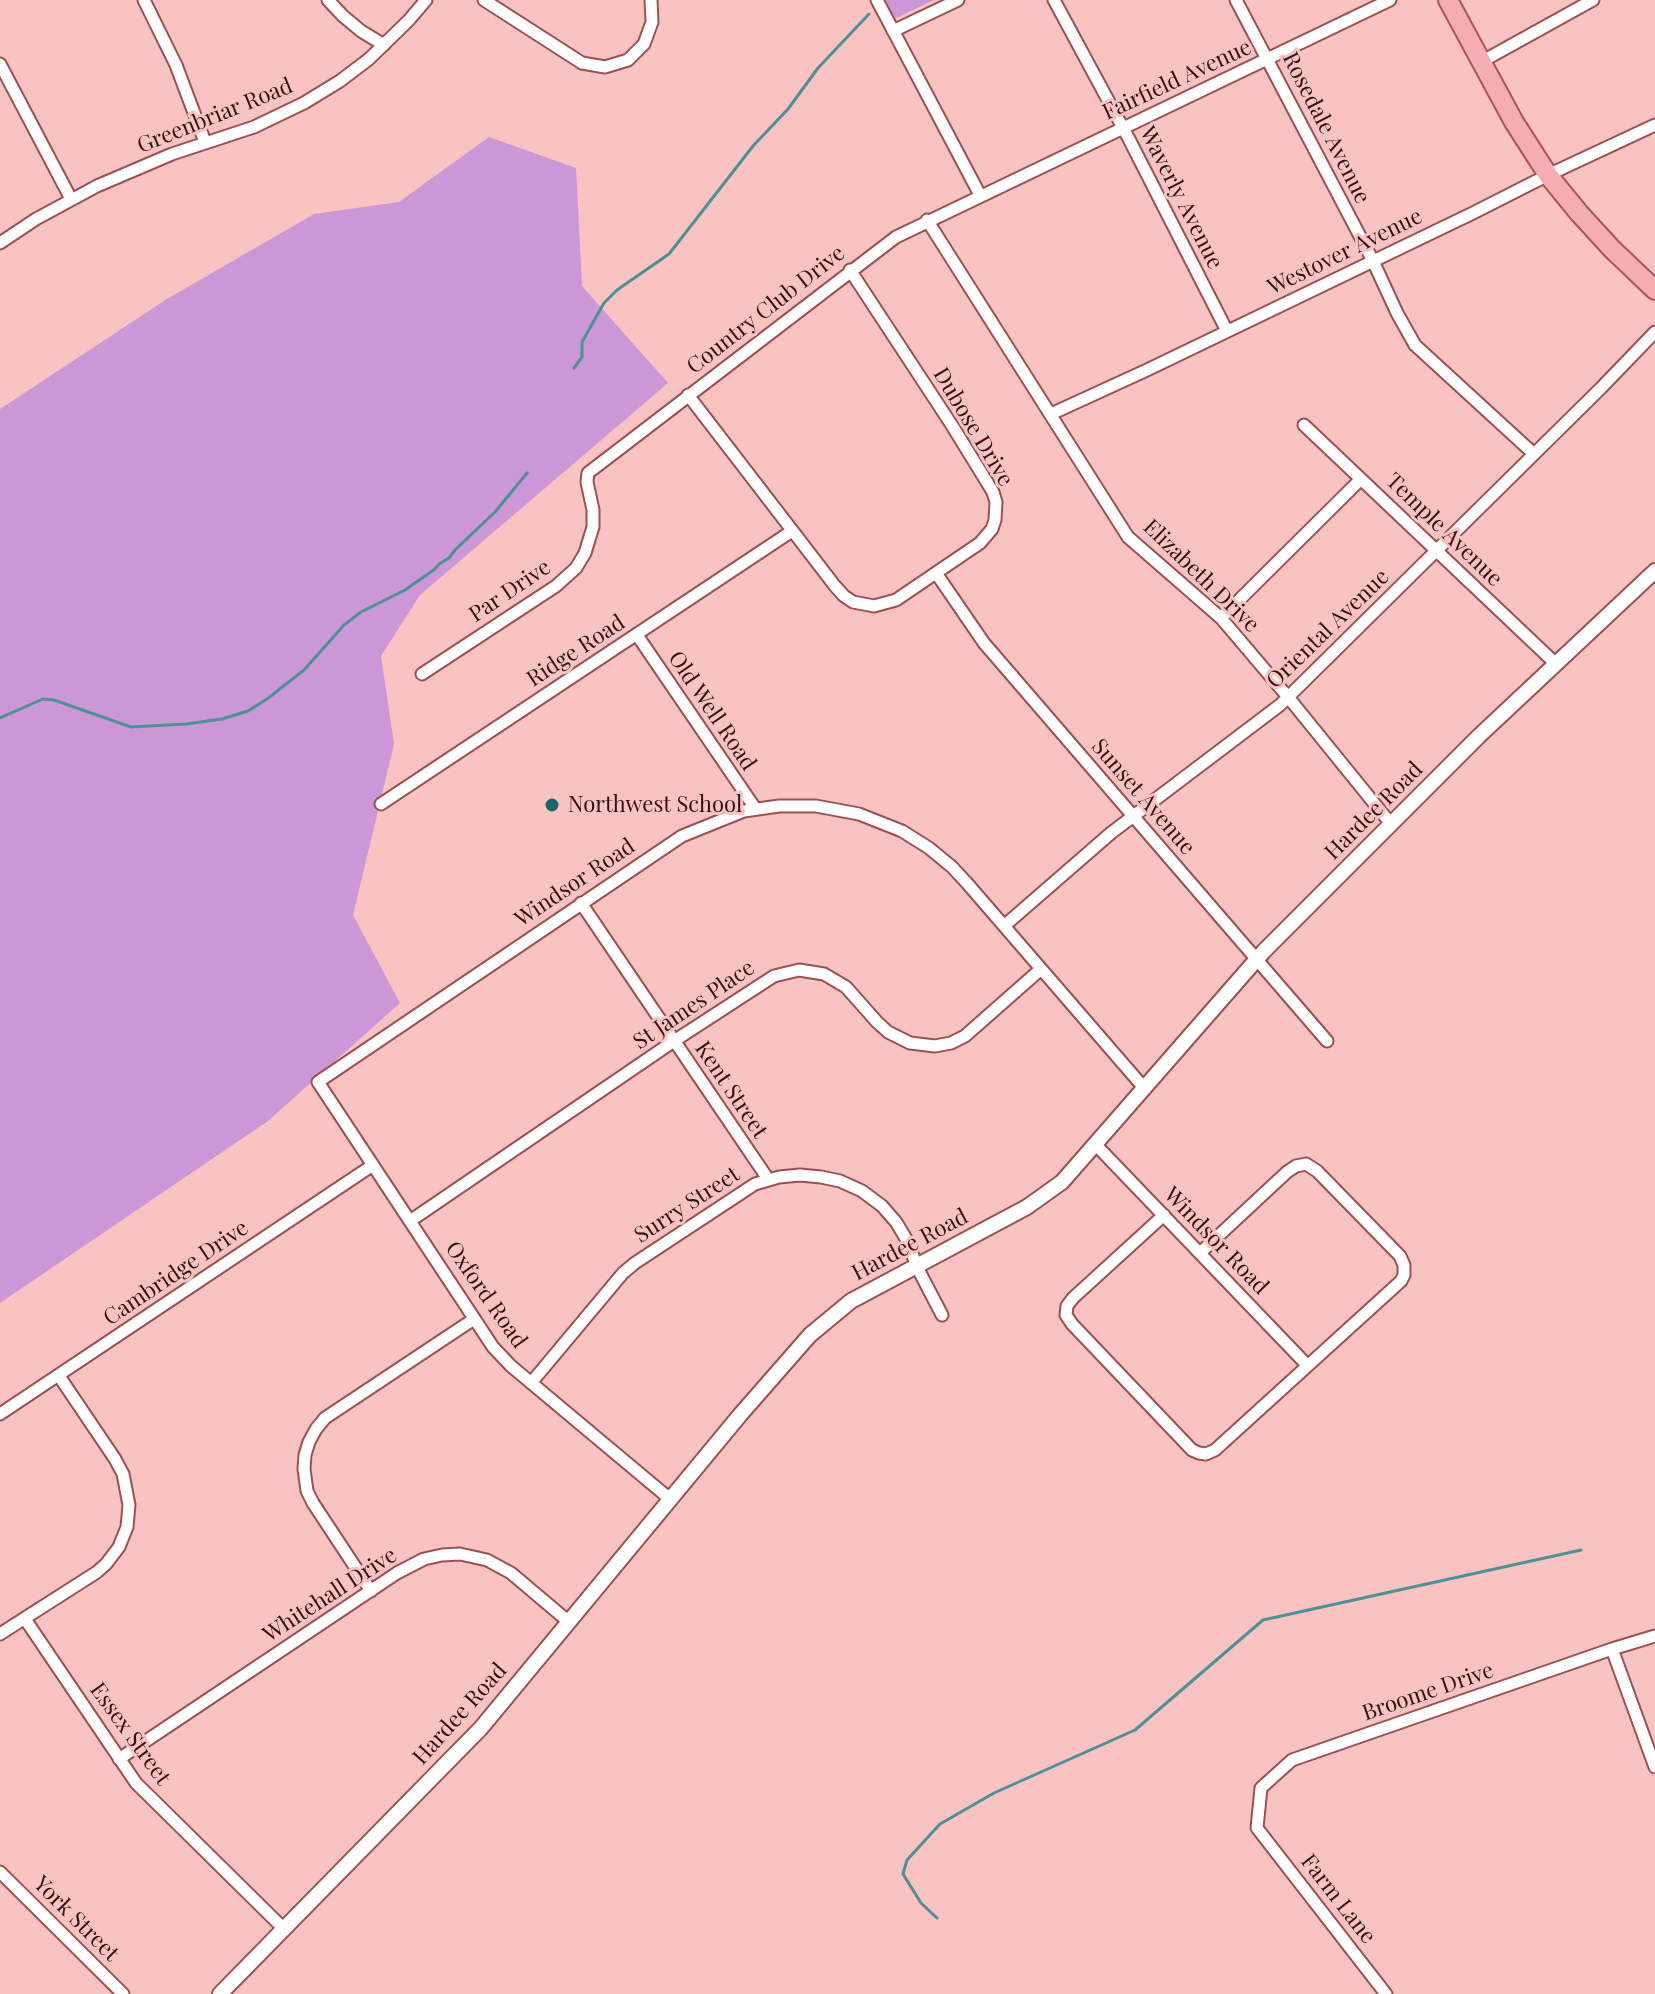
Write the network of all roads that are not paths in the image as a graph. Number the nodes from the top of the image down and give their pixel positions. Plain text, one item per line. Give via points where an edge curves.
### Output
1 (144, 0) edge
2 (328, 0) edge
3 (426, 0) edge
4 (484, 0) edge
5 (651, 0) edge
6 (877, 0) edge
7 (958, 0) edge
8 (1054, 0) edge
9 (1236, 0) edge
10 (1390, 0) edge
11 (1448, 0) edge
12 (1593, 0) edge
13 (893, 31) junction
14 (384, 45) junction
15 (1267, 59) junction
16 (1481, 62) junction
17 (0, 64) edge
18 (1655, 125) edge
19 (1122, 127) junction
20 (205, 142) junction
21 (1548, 175) junction
22 (980, 195) junction
23 (71, 199) junction
24 (927, 220) junction
25 (0, 243) edge
26 (1373, 261) junction
27 (850, 270) junction
28 (1655, 290) edge
29 (1227, 331) junction
30 (1655, 332) edge
31 (688, 395) junction
32 (1051, 414) junction
33 (1304, 425) dead end
34 (1534, 454) junction
35 (588, 473) joint
36 (1361, 479) junction
37 (792, 531) junction
38 (1436, 550) junction
39 (1655, 571) edge
40 (936, 573) junction
41 (1221, 618) junction
42 (637, 635) junction
43 (1556, 664) junction
44 (422, 674) dead end
45 (1288, 697) junction
46 (381, 804) dead end
47 (755, 808) junction
48 (1133, 816) junction
49 (1391, 824) junction
50 (581, 903) junction
51 (1004, 926) junction
52 (1257, 959) junction
53 (1041, 969) junction
54 (674, 1041) junction
55 (1327, 1041) dead end
56 (1145, 1089) junction
57 (340, 1115) joint
58 (1096, 1145) junction
59 (373, 1165) junction
60 (768, 1179) junction
61 (1164, 1215) junction
62 (410, 1221) junction
63 (1200, 1253) junction
64 (917, 1267) junction
65 (942, 1315) dead end
66 (474, 1319) junction
67 (1307, 1365) junction
68 (59, 1376) junction
69 (531, 1383) junction
70 (0, 1414) edge
71 (670, 1499) junction
72 (371, 1591) junction
73 (25, 1619) junction
74 (569, 1622) junction
75 (0, 1634) edge
76 (1655, 1636) edge
77 (1612, 1649) junction
78 (119, 1759) junction
79 (1655, 1767) edge
80 (1257, 1828) joint
81 (0, 1872) edge
82 (284, 1929) junction
83 (123, 1994) edge
84 (220, 1994) edge
85 (1386, 1994) edge

1 - 20 street
2 - 14 street
3 - 14 street, Greenbriar Road
4 - 5 street via 582,63 605,67 628,60 644,44 652,22
6 - 13 street
7 - 13 street
8 - 19 street, Waverly Avenue
9 - 15 street, Rosedale Avenue
10 - 15 street, Fairfield Avenue
11 - 16 main road
12 - 16 street
13 - 22 street
14 - 20 street, Greenbriar Road via 355,71 304,103 254,127
15 - 19 street, Fairfield Avenue
15 - 26 street, Rosedale Avenue
16 - 21 main road
17 - 23 street
18 - 21 street, Westover Avenue
19 - 22 street, Fairfield Avenue
19 - 29 street, Waverly Avenue
20 - 23 street, Greenbriar Road
21 - 26 street, Westover Avenue
21 - 28 main road
22 - 24 street, Country Club Drive
23 - 25 street, Greenbriar Road
24 - 27 street, Country Club Drive
24 - 32 street, Elizabeth Drive
26 - 29 street, Westover Avenue
26 - 34 street, Rosedale Avenue via 1415,345
27 - 31 street, Country Club Drive
27 - 40 street, Dubose Drive via 996,502 987,537
29 - 32 street, Westover Avenue
30 - 34 street, Oriental Avenue
31 - 35 street, Country Club Drive
31 - 37 street, Dubose Drive
32 - 41 street, Elizabeth Drive via 1128,537
33 - 36 street, Temple Avenue
34 - 38 street, Oriental Avenue
35 - 44 street, Par Drive via 593,527 576,568
36 - 38 street, Temple Avenue
36 - 41 street
37 - 40 street, Dubose Drive via 844,596 863,605 896,600
37 - 42 street, Ridge Road
38 - 43 street, Temple Avenue
38 - 45 street, Oriental Avenue
39 - 43 street, Hardee Road
40 - 48 street, Sunset Avenue via 984,643
41 - 45 street, Elizabeth Drive
42 - 46 street, Ridge Road
42 - 47 street, Old Well Road
43 - 49 street, Hardee Road
45 - 48 street, Oriental Avenue
45 - 49 street, Elizabeth Drive
47 - 50 street, Windsor Road via 682,836
47 - 51 street, Windsor Road via 816,806 859,814 902,831 952,867
48 - 51 street, Oriental Avenue
48 - 52 street, Sunset Avenue
49 - 52 street, Hardee Road
50 - 54 street, Kent Street
50 - 57 street, Windsor Road via 318,1082
51 - 53 street, Windsor Road
52 - 55 street, Sunset Avenue
52 - 56 street, Hardee Road
53 - 54 street, St James Place via 965,1036 943,1045 918,1045 895,1037 835,979 799,970 774,976
53 - 56 street, Windsor Road
54 - 60 street, Kent Street
54 - 62 street, St James Place
56 - 58 street, Hardee Road
57 - 59 street, Oxford Road
58 - 61 street, Windsor Road
58 - 64 street, Hardee Road via 1045,1195
59 - 62 street, Oxford Road
59 - 68 street, Cambridge Drive
60 - 64 street, Surry Street via 821,1177 862,1191 896,1222
60 - 69 street, Surry Street via 623,1273
61 - 63 street, Windsor Road
61 - 67 street via 1073,1298 1066,1315 1181,1439 1199,1453 1215,1450
62 - 66 street, Oxford Road
63 - 67 street, Windsor Road
63 - 67 street via 1287,1172 1306,1164 1400,1256 1401,1281
64 - 65 street, Surry Street
64 - 71 street, Hardee Road via 851,1301 810,1335
66 - 69 street, Oxford Road
66 - 72 street via 325,1418 309,1442 307,1491
68 - 70 street, Cambridge Drive
68 - 73 street via 123,1474 129,1516 124,1537 106,1564
69 - 71 street, Oxford Road
71 - 74 street, Hardee Road
72 - 74 street, Whitehall Drive via 424,1559 469,1555 504,1568
72 - 78 street, Whitehall Drive
73 - 75 street
73 - 78 street, Essex Street
74 - 82 street, Hardee Road via 481,1728
76 - 77 street, Broome Drive
77 - 79 street
77 - 80 street, Broome Drive via 1292,1760 1261,1788
78 - 82 street, Essex Street via 136,1783
80 - 85 street, Farm Lane
81 - 83 street, York Street
82 - 84 street, Hardee Road

